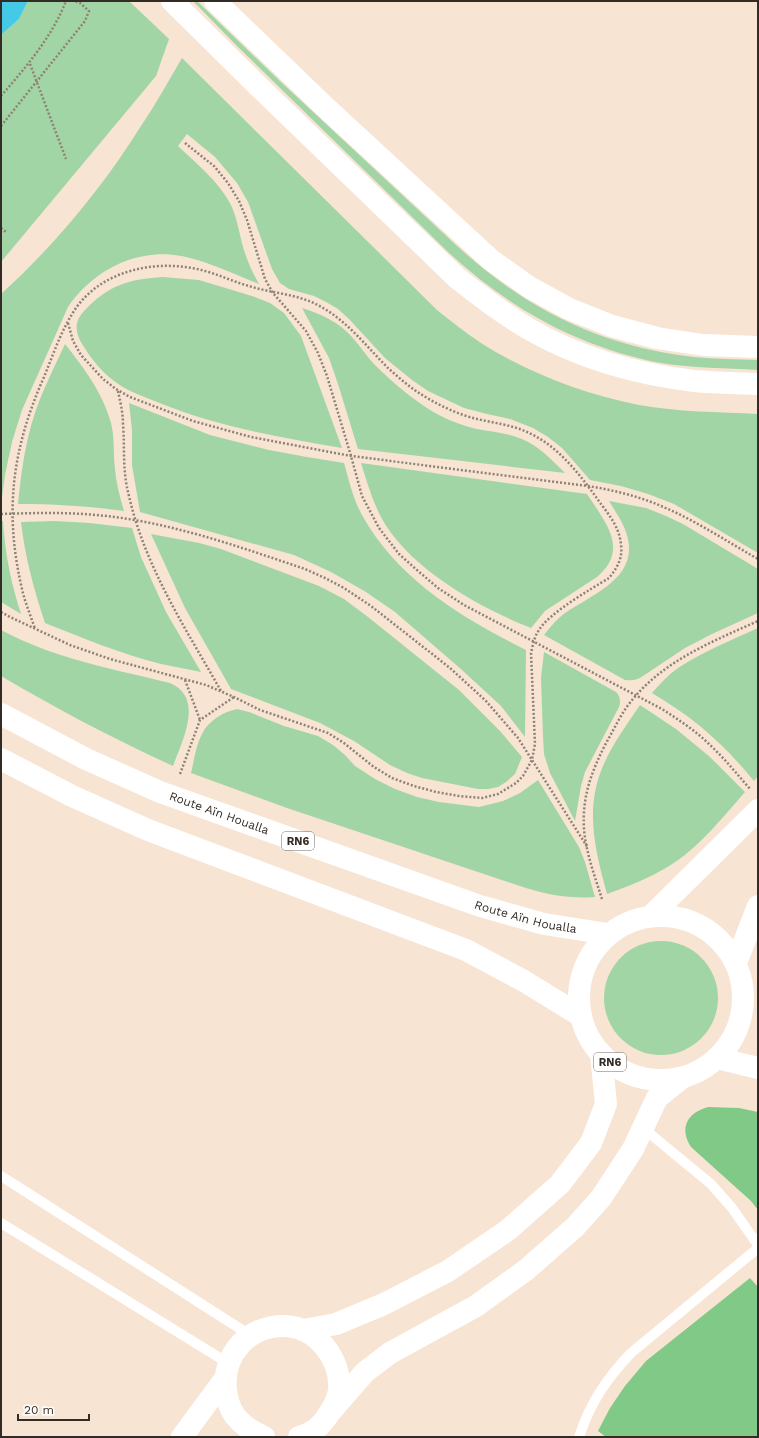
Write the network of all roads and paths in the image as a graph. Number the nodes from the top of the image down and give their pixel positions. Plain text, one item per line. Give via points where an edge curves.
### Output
1 (66, 1) edge
2 (75, 1) edge
3 (172, 1) edge
4 (215, 1) edge
5 (30, 64) junction
6 (36, 81) junction
7 (1, 96) edge
8 (1, 126) edge
9 (185, 143) dead end
10 (66, 159) dead end
11 (1, 228) edge
12 (6, 232) dead end
13 (273, 293) junction
14 (68, 323) junction
15 (758, 348) edge
16 (758, 384) edge
17 (118, 390) junction
18 (352, 456) junction
19 (588, 486) junction
20 (1, 514) edge
21 (12, 514) junction
22 (136, 521) junction
23 (758, 559) edge
24 (1, 612) edge
25 (758, 621) edge
26 (35, 629) junction
27 (534, 641) junction
28 (185, 679) junction
29 (221, 692) junction
30 (636, 695) junction
31 (234, 697) junction
32 (1, 714) edge
33 (200, 720) junction
34 (1, 759) edge
35 (532, 760) junction
36 (180, 774) dead end
37 (756, 802) edge
38 (588, 848) junction
39 (602, 900) dead end
40 (758, 906) edge
41 (651, 916) junction
42 (608, 934) junction
43 (736, 963) junction
44 (750, 993) edge
45 (581, 1016) junction
46 (602, 1055) junction
47 (717, 1058) junction
48 (758, 1068) edge
49 (682, 1078) junction
50 (643, 1128) junction
51 (1, 1176) edge
52 (1, 1223) edge
53 (758, 1247) edge
54 (303, 1330) junction
55 (250, 1335) junction
56 (226, 1371) junction
57 (332, 1410) junction
58 (182, 1437) edge
59 (264, 1437) edge
60 (299, 1437) edge
61 (580, 1437) edge

1 - 5 path via 60,17
2 - 6 path via 89,11 85,21
3 - 16 main road via 457,278 498,309 529,329 610,364 652,375 696,381
4 - 15 main road via 485,255 529,287 570,309 612,326 657,338 703,345
5 - 6 path
5 - 7 path
6 - 8 path
6 - 10 path
9 - 13 path via 214,166 239,201 265,279
11 - 12 path
13 - 14 path via 193,269 149,267 130,271 100,285 81,302
13 - 18 path via 306,331 318,353
13 - 19 path via 309,301 324,308 357,334 386,367 436,403 475,419 528,432 541,439 566,460
14 - 17 path via 73,341 81,355 99,375
14 - 21 path via 37,392 23,433 16,464
17 - 18 path via 164,411 222,430
17 - 22 path via 124,423 124,472
18 - 19 path
18 - 27 path via 362,496 383,535 398,554 438,588 464,605
19 - 23 path via 632,496 662,507
19 - 27 path via 619,533 622,552 620,562 609,578 547,619
20 - 21 path
21 - 22 path via 54,512
21 - 26 path via 19,576
22 - 29 path via 159,580
22 - 35 path via 176,529 285,562 344,588 371,606 468,684 503,719
24 - 26 path
25 - 30 path via 690,652 659,674
26 - 28 path via 110,659
27 - 30 path
27 - 35 path via 532,668 535,744
28 - 29 path
28 - 33 path
29 - 31 path
30 - 37 path via 662,709 709,744 729,764
30 - 38 path via 617,722 593,768 584,812
31 - 33 path
31 - 35 path via 273,715 328,733 392,778 436,792 482,798 490,796 516,783
32 - 42 main road, Route Aïn Houalla / RN6 via 86,759 160,792 480,906 544,924
33 - 36 path
34 - 45 main road via 72,796 148,830 466,950
35 - 38 path
37 - 41 main road
38 - 39 path
40 - 43 main road
41 - 42 main road, RN6 via 628,922
41 - 43 main road, RN6 via 677,916 701,926 721,942
42 - 45 main road, RN6 via 592,951 582,971 578,993
43 - 44 main road, RN6
44 - 47 main road, RN6 via 733,1038
45 - 46 main road, RN6 via 588,1037
46 - 49 main road, RN6 via 619,1069 640,1077 662,1080
46 - 54 main road via 606,1104 591,1143 560,1184 508,1230 448,1271 384,1304 336,1324
47 - 48 main road
47 - 49 main road, RN6 via 701,1070
49 - 50 main road via 657,1098
50 - 53 lane via 711,1184 732,1208
50 - 57 main road via 633,1149 601,1198 575,1227 526,1270 476,1306 390,1353 365,1372
51 - 55 lane
52 - 56 lane
53 - 61 lane via 632,1352 615,1370 590,1410
54 - 55 main road via 285,1326 267,1328
54 - 57 main road via 319,1339 330,1353 338,1371 339,1391
55 - 56 main road via 237,1347
56 - 58 main road
56 - 59 main road via 226,1399 234,1415 248,1429
57 - 60 main road via 320,1425

